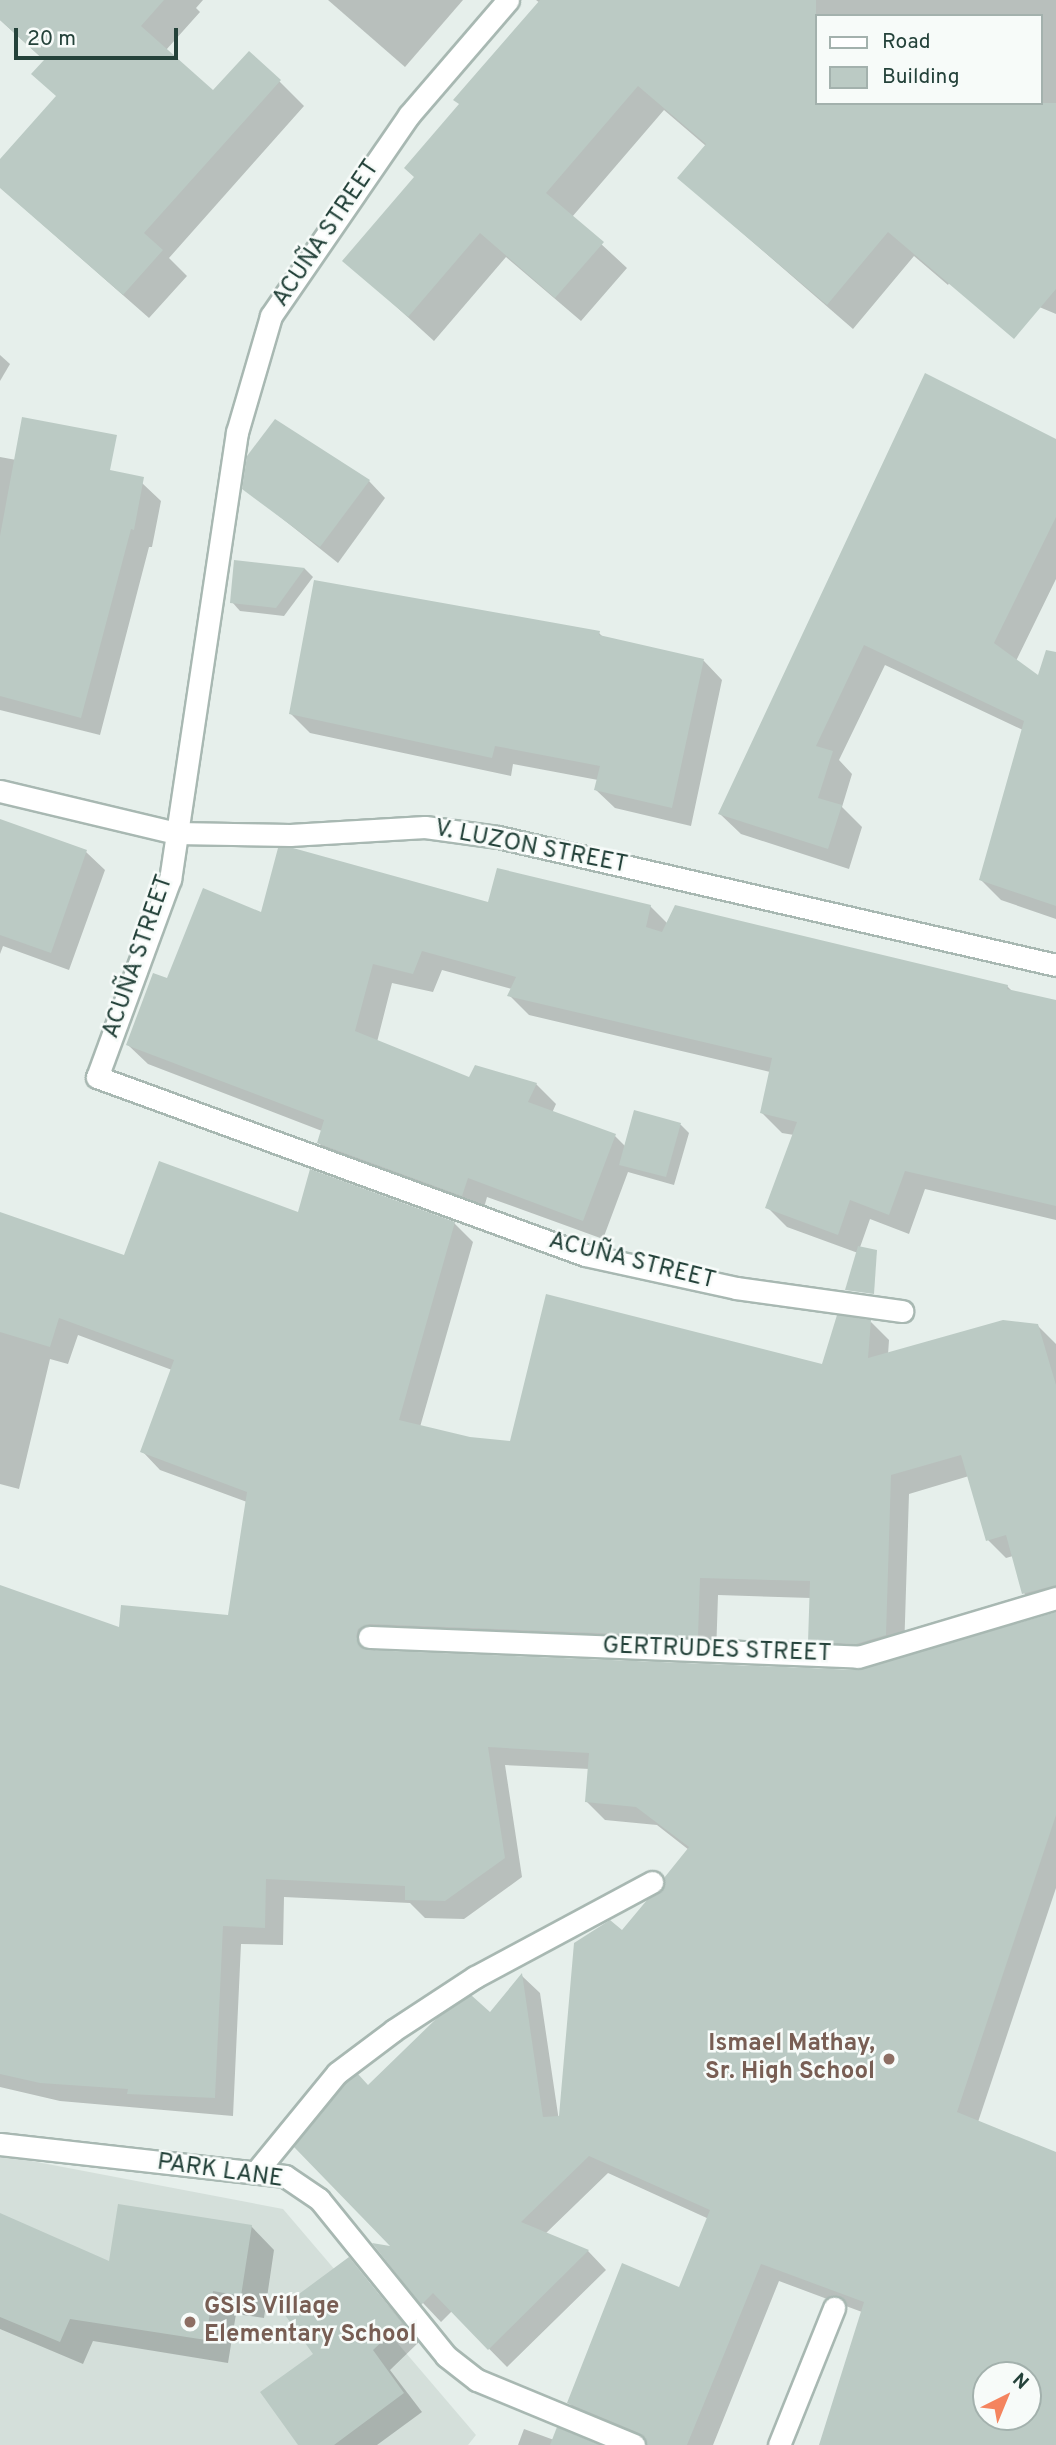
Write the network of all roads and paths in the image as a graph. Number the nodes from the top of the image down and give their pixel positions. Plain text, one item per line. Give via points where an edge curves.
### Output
1 (508, 0) edge
2 (0, 791) edge
3 (176, 833) junction
4 (1056, 965) edge
5 (902, 1311) dead end
6 (1056, 1598) edge
7 (369, 1637) dead end
8 (652, 1882) dead end
9 (0, 2144) edge
10 (257, 2172) junction
11 (834, 2308) dead end
12 (634, 2445) edge
13 (779, 2445) edge

1 - 3 street, ACUÑA STREET via 409,115 271,316 237,432
2 - 3 street, V. LUZON STREET
3 - 4 street, V. LUZON STREET via 290,835 425,827 498,837
3 - 5 street, ACUÑA STREET via 170,879 97,1077 585,1255 736,1288
6 - 7 street, GERTRUDES STREET via 858,1657
8 - 10 street via 475,1977 394,2030 337,2073
9 - 10 street, PARK LANE
10 - 12 street, PARK LANE via 285,2176 319,2199 446,2356 477,2380
11 - 13 street

